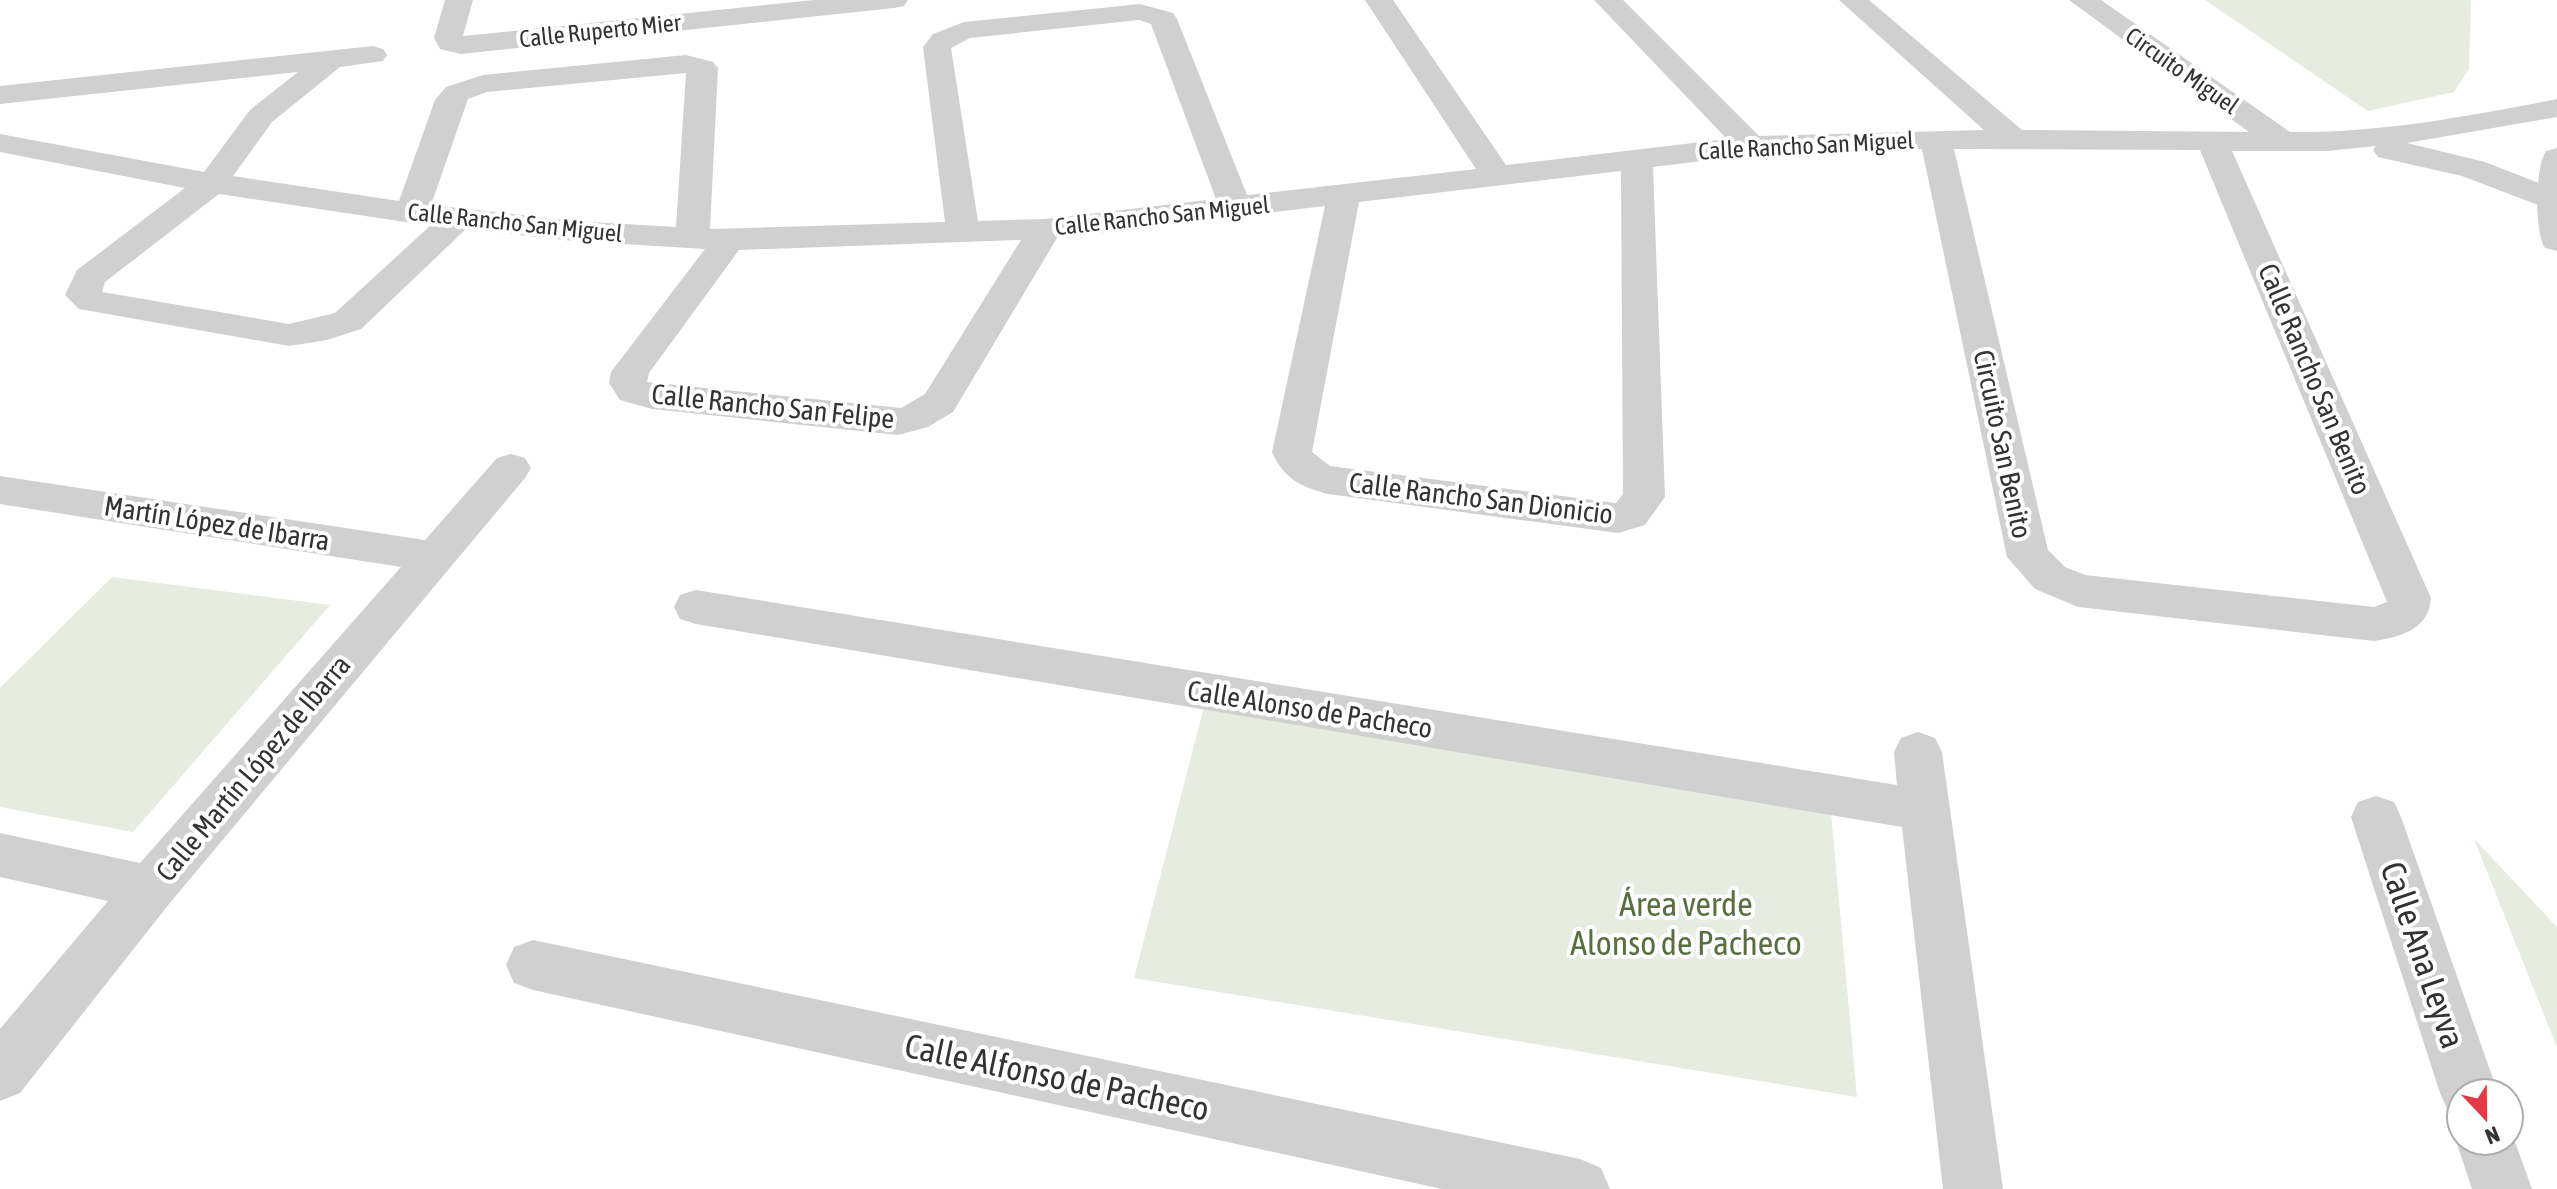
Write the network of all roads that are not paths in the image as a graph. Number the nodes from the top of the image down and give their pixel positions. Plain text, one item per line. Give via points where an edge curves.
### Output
1 (459, 0) edge
2 (894, 0) edge
3 (1379, 0) edge
4 (1608, 0) edge
5 (1853, 0) edge
6 (2083, 0) edge
7 (373, 55) dead end
8 (331, 60) junction
9 (0, 95) edge
10 (2557, 108) edge
11 (1936, 139) junction
12 (2013, 139) junction
13 (2212, 141) junction
14 (2282, 141) junction
15 (2327, 142) junction
16 (0, 143) edge
17 (1751, 146) junction
18 (1637, 158) junction
19 (2557, 158) edge
20 (1497, 176) junction
21 (212, 183) junction
22 (1344, 195) junction
23 (2554, 201) junction
24 (1236, 209) junction
25 (412, 213) junction
26 (457, 219) junction
27 (1045, 229) junction
28 (963, 234) junction
29 (692, 239) junction
30 (729, 240) junction
31 (2557, 241) edge
32 (511, 468) dead end
33 (0, 490) edge
34 (434, 557) junction
35 (696, 607) dead end
36 (2402, 617) joint
37 (1918, 752) dead end
38 (1924, 810) junction
39 (2376, 817) dead end
40 (0, 855) edge
41 (151, 888) junction
42 (533, 965) dead end
43 (0, 1073) edge
44 (2464, 1077) edge
45 (2491, 1157) edge
46 (1580, 1189) edge
47 (1973, 1189) edge
48 (2502, 1189) edge

1 - 2 street, Calle Ruperto Mier via 450,43
3 - 20 street
4 - 17 street
5 - 12 street
6 - 14 street, Circuito Miguel
7 - 8 street
8 - 9 street
8 - 21 street via 261,116
10 - 15 street, Calle Rancho San Miguel via 2437,131
11 - 12 street, Calle Rancho San Miguel
11 - 17 street, Calle Rancho San Miguel
11 - 36 street, Circuito San Benito via 2028,557 2038,568 2078,591 2374,624
12 - 13 street, Calle Rancho San Miguel
13 - 14 street, Calle Rancho San Miguel
13 - 36 street, Calle Rancho San Benito via 2409,598
14 - 15 street, Calle Rancho San Miguel
15 - 23 street, Calle Rancho San Miguel via 2430,155 2487,171
16 - 21 street, Calle Rancho San Miguel
17 - 18 street, Calle Rancho San Miguel
18 - 20 street, Calle Rancho San Miguel
18 - 22 street, Calle Rancho San Dionicio via 1644,497 1640,506 1618,518 1328,480 1295,462 1292,452
19 - 23 street
20 - 22 street, Calle Rancho San Miguel
21 - 25 street, Calle Rancho San Miguel
21 - 26 street via 89,277 83,295 92,301 289,335 317,332 348,321
22 - 24 street, Calle Rancho San Miguel
23 - 31 street
24 - 27 street, Calle Rancho San Miguel
24 - 28 street via 1163,19 1140,12 964,30 937,47
25 - 26 street, Calle Rancho San Miguel
25 - 29 street via 450,100 457,93 483,84 686,64 703,68
26 - 29 street, Calle Rancho San Miguel
27 - 28 street, Calle Rancho San Miguel
27 - 30 street, Calle Rancho San Felipe via 939,403 898,422 634,391 628,383 630,372
28 - 30 street, Calle Rancho San Miguel
29 - 30 street, Calle Rancho San Miguel
32 - 34 street, Calle Martín López de Ibarra
33 - 34 street, Martín López de Ibarra
34 - 41 street, Calle Martín López de Ibarra
35 - 38 street, Calle Alonso de Pacheco
37 - 38 street
38 - 47 street
39 - 44 street, Calle Ana Leyva
40 - 41 street
41 - 43 street, Calle Martín López de Ibarra
42 - 46 street, Calle Alfonso de Pacheco
45 - 48 street

